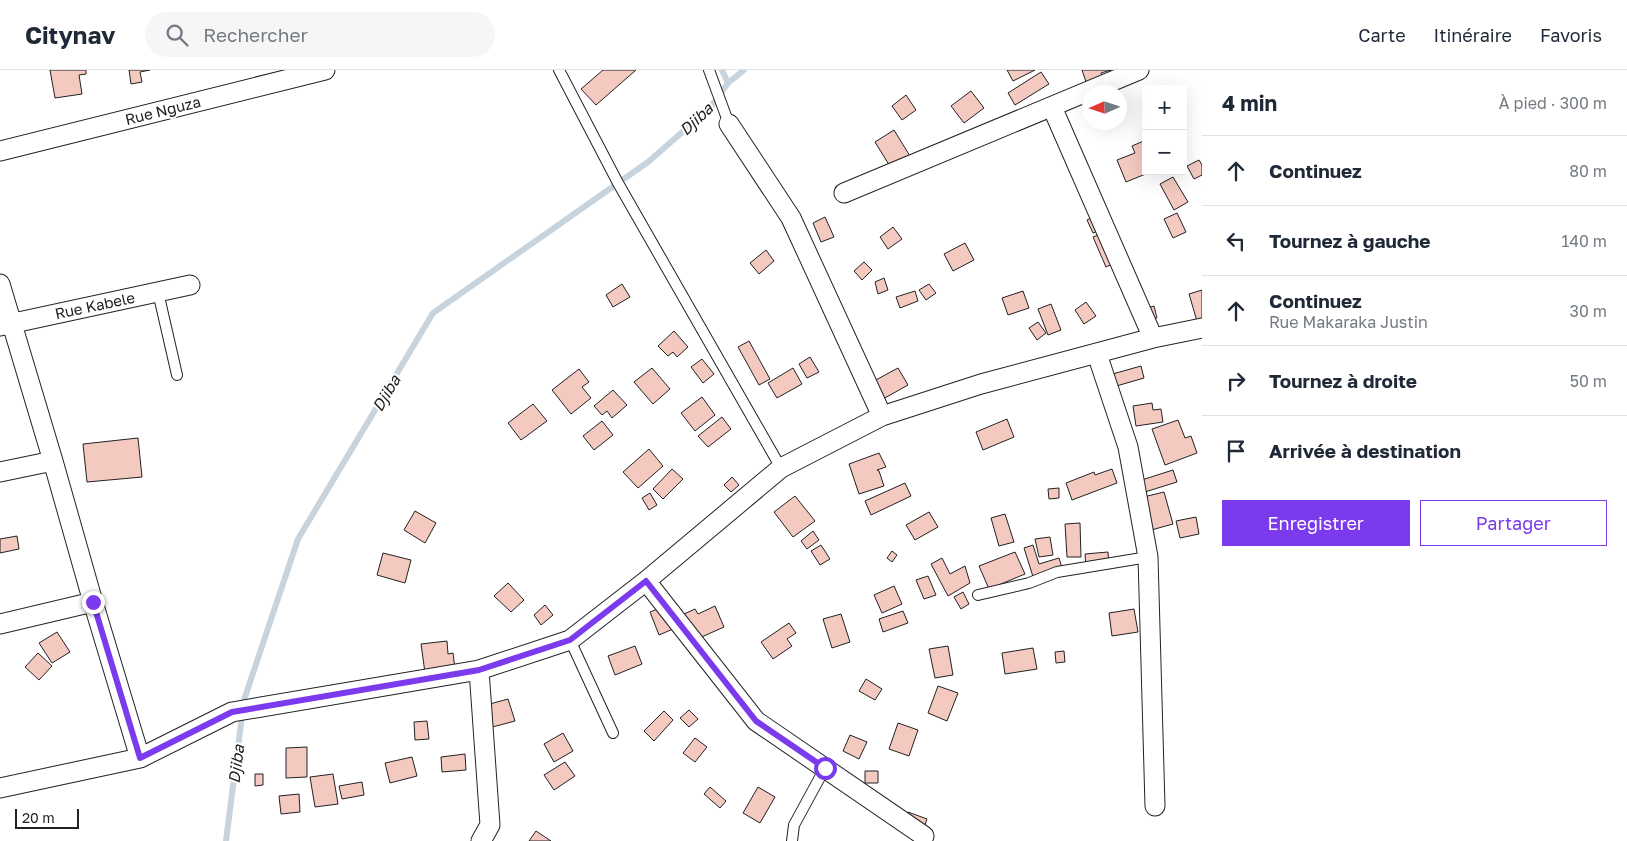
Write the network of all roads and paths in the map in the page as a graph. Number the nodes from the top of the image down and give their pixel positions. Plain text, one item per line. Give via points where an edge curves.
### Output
1 (325, 70) edge
2 (559, 70) edge
3 (709, 70) edge
4 (1139, 70) edge
5 (1052, 106) junction
6 (729, 124) joint
7 (0, 151) edge
8 (844, 193) dead end
9 (0, 284) edge
10 (190, 285) dead end
11 (158, 292) junction
12 (6, 325) edge
13 (1202, 328) edge
14 (1153, 338) junction
15 (1097, 354) junction
16 (177, 375) dead end
17 (882, 416) junction
18 (53, 461) junction
19 (781, 468) junction
20 (0, 472) edge
21 (1148, 557) junction
22 (646, 581) junction
23 (978, 595) dead end
24 (93, 602) junction
25 (0, 624) edge
26 (570, 640) junction
27 (479, 670) junction
28 (613, 733) dead end
29 (140, 758) junction
30 (825, 768) junction
31 (0, 788) edge
32 (1155, 806) dead end
33 (924, 836) dead end
34 (481, 841) edge
35 (792, 841) edge

1 - 7 street, Rue Nguza
2 - 19 lane via 618,183
3 - 6 lane
4 - 5 street
5 - 8 street
5 - 14 street
6 - 17 street via 791,218
9 - 12 street
10 - 11 street, Rue Kabele
11 - 12 street, Rue Kabele
11 - 16 lane
12 - 18 street
13 - 14 street
14 - 15 street
15 - 17 street via 982,384
15 - 21 street via 1128,447
17 - 19 street
18 - 20 street
18 - 24 street
19 - 22 street
21 - 23 lane via 1057,572 1029,583
21 - 32 street
22 - 26 street
22 - 30 street via 756,721
24 - 25 street
24 - 29 street
26 - 27 street
26 - 28 lane
27 - 29 street via 232,712
27 - 34 street via 490,825
29 - 31 street
30 - 33 street
30 - 35 lane via 794,825

